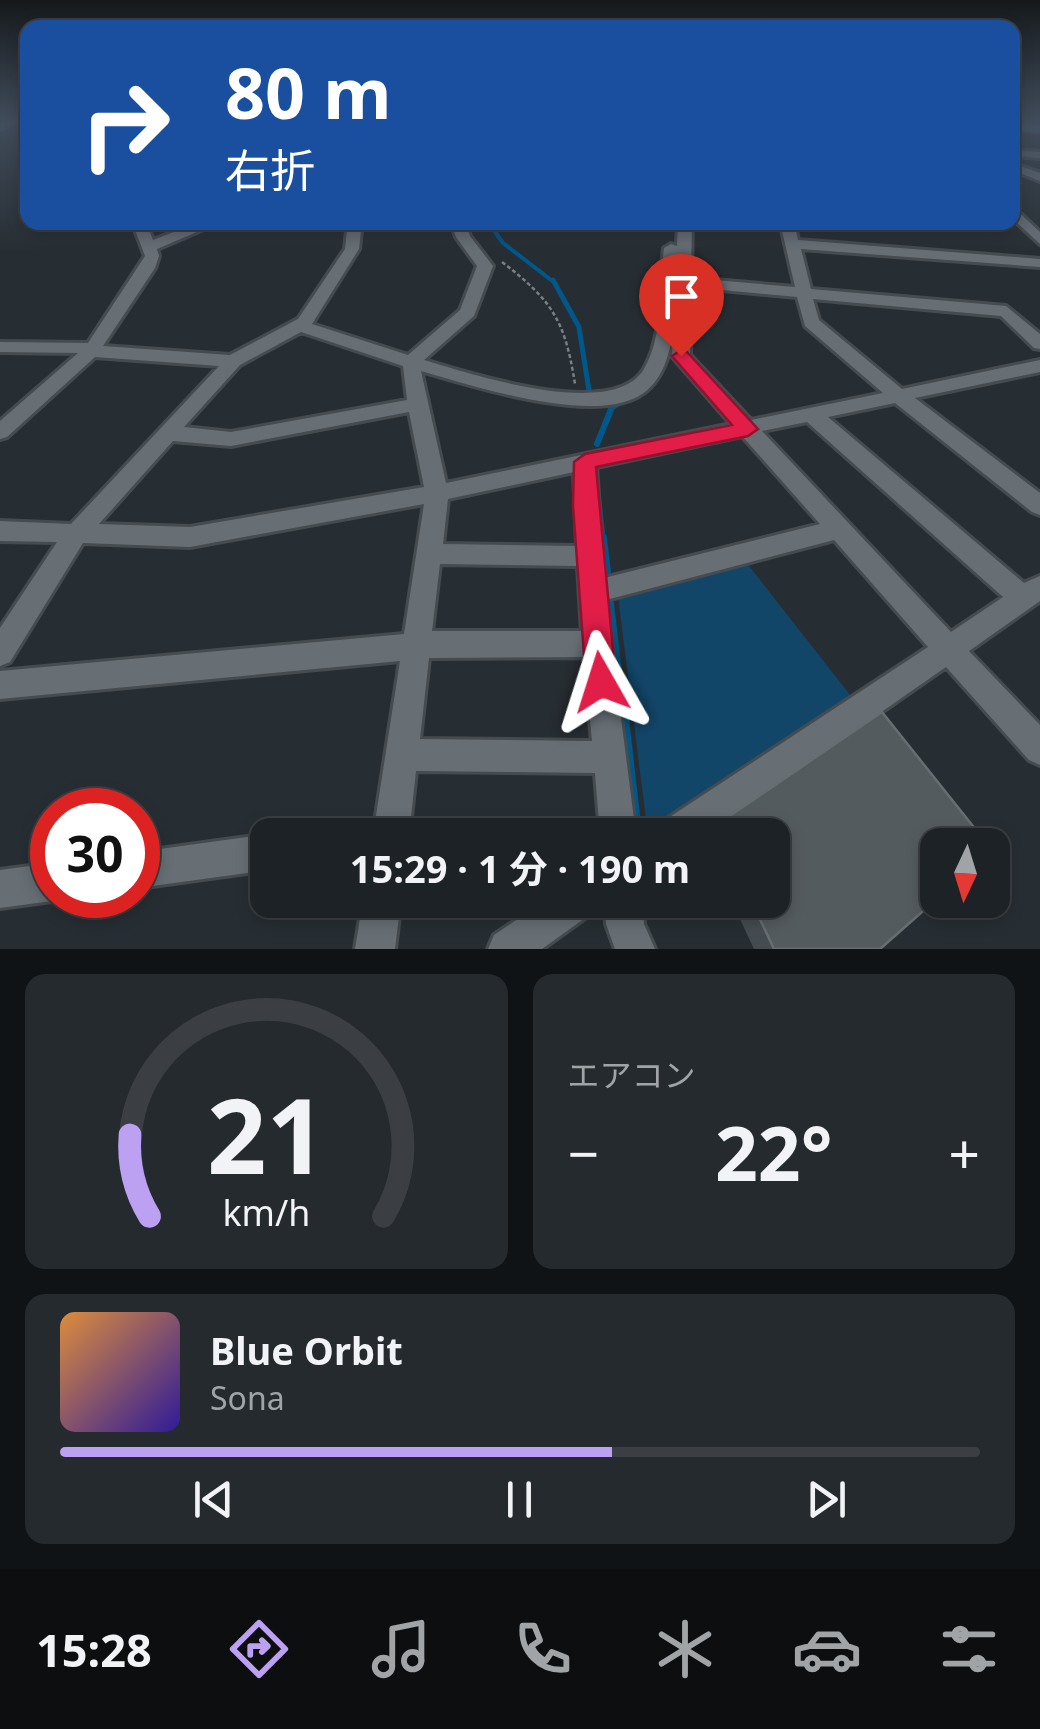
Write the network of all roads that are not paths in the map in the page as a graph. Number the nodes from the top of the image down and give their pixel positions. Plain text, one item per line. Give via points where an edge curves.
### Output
1 (1020, 220) edge
2 (142, 230) edge
3 (193, 230) edge
4 (354, 230) edge
5 (461, 230) edge
6 (672, 230) edge
7 (685, 230) edge
8 (789, 230) edge
9 (1040, 240) edge
10 (792, 244) junction
11 (149, 247) junction
12 (1040, 263) edge
13 (684, 282) junction
14 (804, 292) junction
15 (301, 326) junction
16 (1040, 344) edge
17 (0, 347) edge
18 (91, 350) junction
19 (233, 361) junction
20 (413, 362) junction
21 (1040, 366) edge
22 (900, 394) junction
23 (418, 404) junction
24 (812, 414) junction
25 (748, 429) junction
26 (0, 432) edge
27 (168, 433) junction
28 (585, 462) junction
29 (437, 493) junction
30 (1040, 506) edge
31 (839, 528) junction
32 (0, 531) edge
33 (76, 535) junction
34 (429, 554) junction
35 (589, 556) junction
36 (592, 592) junction
37 (1032, 593) edge
38 (597, 644) junction
39 (416, 648) junction
40 (950, 651) junction
41 (0, 654) edge
42 (0, 685) edge
43 (1040, 749) edge
44 (402, 755) junction
45 (609, 758) junction
46 (393, 818) edge
47 (616, 818) edge
48 (701, 818) edge
49 (250, 854) edge
50 (160, 867) edge
51 (30, 885) edge
52 (0, 889) edge
53 (379, 918) edge
54 (553, 918) edge
55 (625, 918) edge
56 (375, 949) edge
57 (508, 949) edge
58 (635, 949) edge

1 - 9 street
2 - 11 street
3 - 11 street
4 - 15 street via 352,249
5 - 20 street via 484,266 468,312
6 - 20 street via 660,355 638,389 609,397 540,392
7 - 13 street
8 - 10 street
10 - 12 street
10 - 14 street
11 - 18 street via 147,268
13 - 14 street
13 - 25 street via 681,356
14 - 16 street via 1006,311
14 - 22 street via 811,322
15 - 19 street
15 - 20 street
17 - 18 street
18 - 19 street
18 - 26 street
19 - 27 street
20 - 23 street
21 - 22 street
22 - 24 street
22 - 30 street
23 - 27 street via 231,439
23 - 29 street
24 - 25 street
24 - 37 street
25 - 28 street
25 - 31 street
27 - 33 street
28 - 29 street
28 - 35 street
29 - 33 street via 190,537
29 - 34 street
31 - 36 street
31 - 40 street
32 - 33 street
33 - 41 street
34 - 35 street
34 - 39 street
35 - 36 street
36 - 38 street
37 - 40 street
38 - 39 street
38 - 45 street
39 - 42 street
39 - 44 street
40 - 43 street
40 - 48 street
44 - 45 street
44 - 46 street
45 - 47 street
49 - 50 street
51 - 52 street
53 - 56 street
54 - 57 street
55 - 58 street

